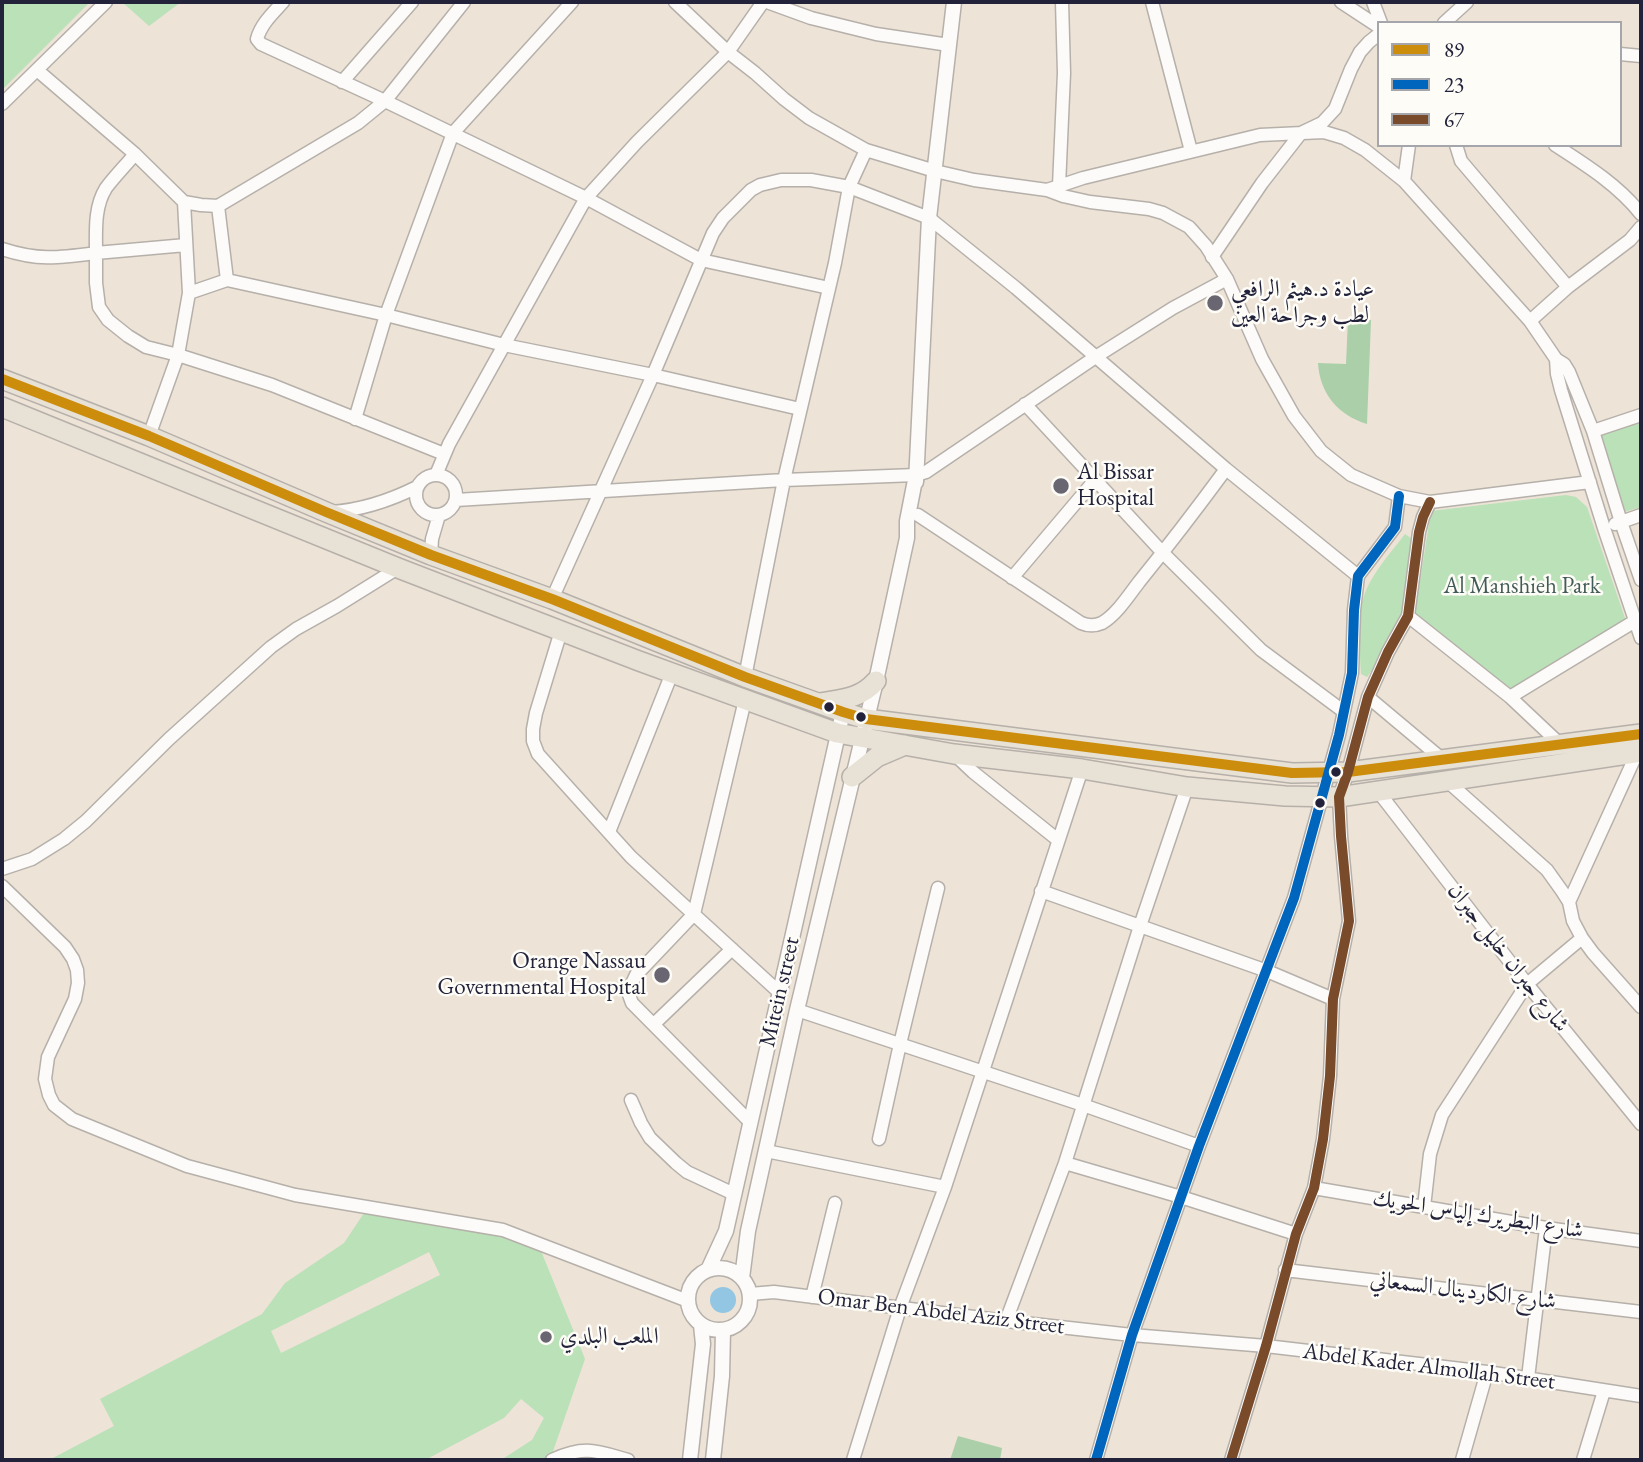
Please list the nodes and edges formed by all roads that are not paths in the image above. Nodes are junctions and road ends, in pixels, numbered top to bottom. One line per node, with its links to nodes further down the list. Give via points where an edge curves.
1 (106, 2): 22 (street)
2 (284, 2): 23 (street, via 263,25 258,42)
3 (412, 2): 23 (street)
4 (464, 2): 24 (street)
5 (572, 2): 26 (street)
6 (675, 2): 19 (street)
7 (765, 2): 18 (street, via 876,34); 19 (street)
8 (954, 2): 18 (street)
9 (1062, 2): 37 (street, via 1064,73)
10 (1152, 2): 32 (street)
11 (1341, 2): 16 (street)
12 (1373, 2): 14 (street)
13 (1467, 2): 15 (street)
14 (1379, 21)
15 (1446, 21)
16 (1377, 23)
17 (1377, 36): 27 (street, via 1360,52 1335,109 1322,123)
18 (948, 45): 34 (street)
19 (728, 52): 31 (street, via 810,118); 38 (street)
20 (1622, 54): 21 (street)
21 (1641, 56)
22 (37, 70): 25 (street); 33 (street)
23 (342, 82): 24 (street)
24 (385, 101): 26 (street); 40 (street, via 340,134)
25 (2, 104)
26 (453, 133): 38 (street); 56 (street)
27 (1301, 134): 32 (street, via 1260,135); 35 (street, via 1324,132 1344,138); 49 (street)
28 (1409, 147): 35 (street)
29 (1457, 147): 53 (street, via 1461,161)
30 (1564, 148): 41 (street)
31 (866, 150): 34 (street); 36 (street)
32 (1191, 152): 37 (street)
33 (135, 154): 39 (street); 48 (street, via 102,197)
34 (935, 171): 37 (street); 42 (street)
35 (1404, 181): 57 (street)
36 (849, 187): 42 (street); 50 (street, via 811,180 760,185 723,218); 54 (street)
37 (1053, 188): 49 (street, via 1063,196 1163,213 1189,227)
38 (586, 198): 50 (street); 58 (street)
39 (184, 202): 40 (street); 45 (street)
40 (218, 206): 52 (street)
41 (1641, 214)
42 (929, 218): 60 (street); 74 (street)
43 (1641, 228): 44 (street)
44 (1630, 240): 47 (street); 53 (street)
45 (186, 245): 48 (street); 55 (street)
46 (2, 249): 48 (street, via 33,257)
47 (1641, 249)
48 (96, 253): 59 (street, via 97,298 108,320 146,347)
49 (1212, 257): 51 (street)
50 (701, 260): 54 (street); 62 (street)
51 (1227, 279): 60 (street); 80 (street, via 1287,405 1321,451 1351,475)
52 (227, 280): 55 (street); 56 (street)
53 (1568, 287): 57 (street)
54 (829, 288): 66 (street)
55 (190, 293): 59 (street)
56 (386, 316): 58 (street); 68 (street)
57 (1530, 321): 61 (street)
58 (504, 345): 62 (street); 71 (street)
59 (178, 355): 68 (street); 70 (street)
60 (1097, 356): 64 (street); 72 (street)
61 (1556, 359): 69 (street, via 1569,372); 77 (street, via 1558,382)
62 (653, 375): 66 (street); 79 (street)
63 (2, 379): 70 (highway)
64 (1025, 404): 74 (street); 76 (street)
65 (2, 407): 94 (highway)
66 (800, 409): 75 (street)
67 (1641, 415): 69 (street)
68 (355, 419): 71 (street)
69 (1593, 431): 87 (street)
70 (149, 436): 83 (highway)
71 (444, 454): 73 (street)
72 (1226, 469): 92 (street); 95 (street)
73 (436, 475): 78 (street, via 425,478); 81 (street, via 452,483)
74 (916, 475): 75 (street); 85 (street); 91 (street)
75 (784, 480): 79 (street); 105 (street)
76 (1095, 480): 92 (street); 96 (street)
77 (1590, 482): 82 (street); 89 (street)
78 (417, 488): 83 (street, via 370,506); 84 (street, via 422,510)
79 (602, 491): 81 (street); 98 (street)
80 (1399, 496): 82 (street); 88 (street)
81 (456, 500): 84 (street, via 450,510)
82 (1430, 502): 90 (street)
83 (326, 512): 93 (highway)
84 (439, 515): 93 (street)
85 (918, 515): 91 (street); 96 (street)
86 (1641, 515): 87 (street)
87 (1621, 522): 89 (street); 97 (street)
88 (1395, 527): 90 (street); 95 (street)
89 (1604, 528): 100 (street)
90 (1419, 532): 99 (street)
91 (907, 538): 107 (street, Mitein street)
92 (1163, 553): 96 (street, via 1105,622 1096,625 1081,623); 112 (street, via 1261,650)
93 (431, 555): 98 (highway)
94 (398, 568): 101 (highway); 131 (street, via 271,647 86,821 32,859)
95 (1359, 576): 104 (street)
96 (1012, 578)
97 (1641, 580)
98 (552, 599): 105 (highway)
99 (1408, 616): 106 (street); 109 (street)
100 (1635, 621): 102 (street); 109 (street)
101 (561, 631): 103 (highway); 129 (street, via 536,713 533,741 538,754)
102 (1641, 638)
103 (672, 673): 110 (highway); 129 (street)
104 (1352, 673): 106 (street); 112 (street)
105 (746, 677): 111 (highway)
106 (1375, 680): 108 (street)
107 (876, 681): 111 (highway, via 861,695); 114 (street, Mitein street)
108 (1368, 697): 120 (street); 122 (street)
109 (1510, 697): 117 (street)
110 (745, 701): 115 (highway); 136 (street)
111 (818, 703): 113 (highway)
112 (1343, 711): 123 (street)
113 (843, 712): 114 (highway); 115 (street, Mitein street)
114 (864, 728): 115 (highway); 116 (highway); 123 (highway); 124 (street, Mitein street)
115 (837, 733): 142 (street, Mitein street)
116 (905, 745): 119 (highway); 124 (highway, via 877,757)
117 (1561, 745): 118 (highway); 120 (highway)
118 (1640, 746): 125 (highway); 135 (street)
119 (954, 754): 121 (highway); 130 (street)
120 (1442, 759): 122 (highway)
121 (1082, 769): 126 (highway); 130 (street)
122 (1348, 772): 123 (highway); 128 (street)
123 (1327, 773): 128 (street)
124 (852, 777): 145 (street, Mitein street)
125 (1446, 780): 127 (highway); 135 (street, via 1538,861)
126 (1187, 787): 128 (highway); 137 (street)
127 (1377, 790): 128 (highway); 141 (street, شارع جبران خليل جبران)
128 (1330, 797): 140 (street); 143 (street, via 1341,836 1349,921)
129 (609, 832): 136 (street)
130 (1058, 840): 134 (street)
131 (2, 869)
132 (2, 886): 172 (street, via 65,947 77,970 75,999 48,1057 45,1079 54,1105 72,1119 187,1166 295,1195 503,1230)
133 (937, 888): 147 (street)
134 (1041, 891): 137 (street); 148 (street)
135 (1569, 902): 138 (street)
136 (694, 914): 139 (street); 146 (street, via 636,975 628,992 632,1003)
137 (1140, 926): 140 (street); 150 (street)
138 (1582, 938): 141 (street); 144 (street)
139 (732, 949): 142 (street); 146 (street)
140 (1267, 971): 143 (street); 154 (street)
141 (1527, 984): 152 (street, شارع جبران خليل جبران); 162 (street, via 1442,1115 1430,1154)
142 (780, 993): 151 (street, Mitein street)
143 (1333, 999): 158 (street, via 1330,1076)
144 (1641, 1007)
145 (797, 1010): 147 (street); 155 (street, Mitein street)
146 (654, 1024): 151 (street)
147 (900, 1044): 148 (street); 153 (street)
148 (983, 1072): 150 (street); 157 (street)
149 (631, 1100): 159 (street, via 650,1138 676,1163)
150 (1083, 1105): 154 (street); 156 (street)
151 (750, 1122): 159 (street, Mitein street)
152 (1641, 1124)
153 (879, 1139)
154 (1199, 1146): 160 (street)
155 (766, 1151): 157 (street); 168 (street, Mitein street)
156 (1065, 1163): 160 (street); 175 (street)
157 (945, 1187): 173 (street)
158 (1314, 1188): 162 (street, شارع البطريرك إلياس الحويك); 164 (street)
159 (734, 1194): 166 (street, Mitein street, via 726,1231)
160 (1181, 1197): 164 (street); 178 (street)
161 (835, 1203): 170 (street)
162 (1424, 1208): 163 (street, شارع البطريرك إلياس الحويك)
163 (1546, 1228): 165 (street, شارع البطريرك إلياس الحويك); 171 (street)
164 (1296, 1234): 167 (street)
165 (1641, 1241)
166 (708, 1270): 168 (street, via 722,1268); 172 (street, via 692,1282)
167 (1285, 1270): 171 (street, شارع الكاردينال السمعاني); 179 (street)
168 (742, 1278): 169 (street)
169 (750, 1294): 170 (street, Omar Ben Abdel Aziz Street); 177 (street, via 741,1322)
170 (812, 1297): 173 (street, Omar Ben Abdel Aziz Street)
171 (1538, 1299): 174 (street, شارع الكاردينال السمعاني); 181 (street)
172 (688, 1301): 176 (street)
173 (900, 1308): 175 (street, Omar Ben Abdel Aziz Street); 188 (street)
174 (1641, 1312)
175 (1006, 1321): 178 (street, Omar Ben Abdel Aziz Street)
176 (701, 1325): 177 (street); 186 (street, via 703,1344)
177 (723, 1330): 187 (street)
178 (1132, 1335): 179 (street, Abdel Kader Almollah Street); 189 (street)
179 (1266, 1346): 180 (street, Abdel Kader Almollah Street); 190 (street)
180 (1487, 1372): 181 (street, Abdel Kader Almollah Street); 191 (street)
181 (1528, 1378): 182 (street, Abdel Kader Almollah Street)
182 (1604, 1391): 183 (street, Abdel Kader Almollah Street); 192 (street)
183 (1641, 1396)
184 (552, 1460): 185 (street, via 579,1450)
185 (628, 1460)
186 (690, 1460)
187 (713, 1460)
188 (853, 1460)
189 (1096, 1460)
190 (1232, 1460)
191 (1462, 1460)
192 (1583, 1460)

